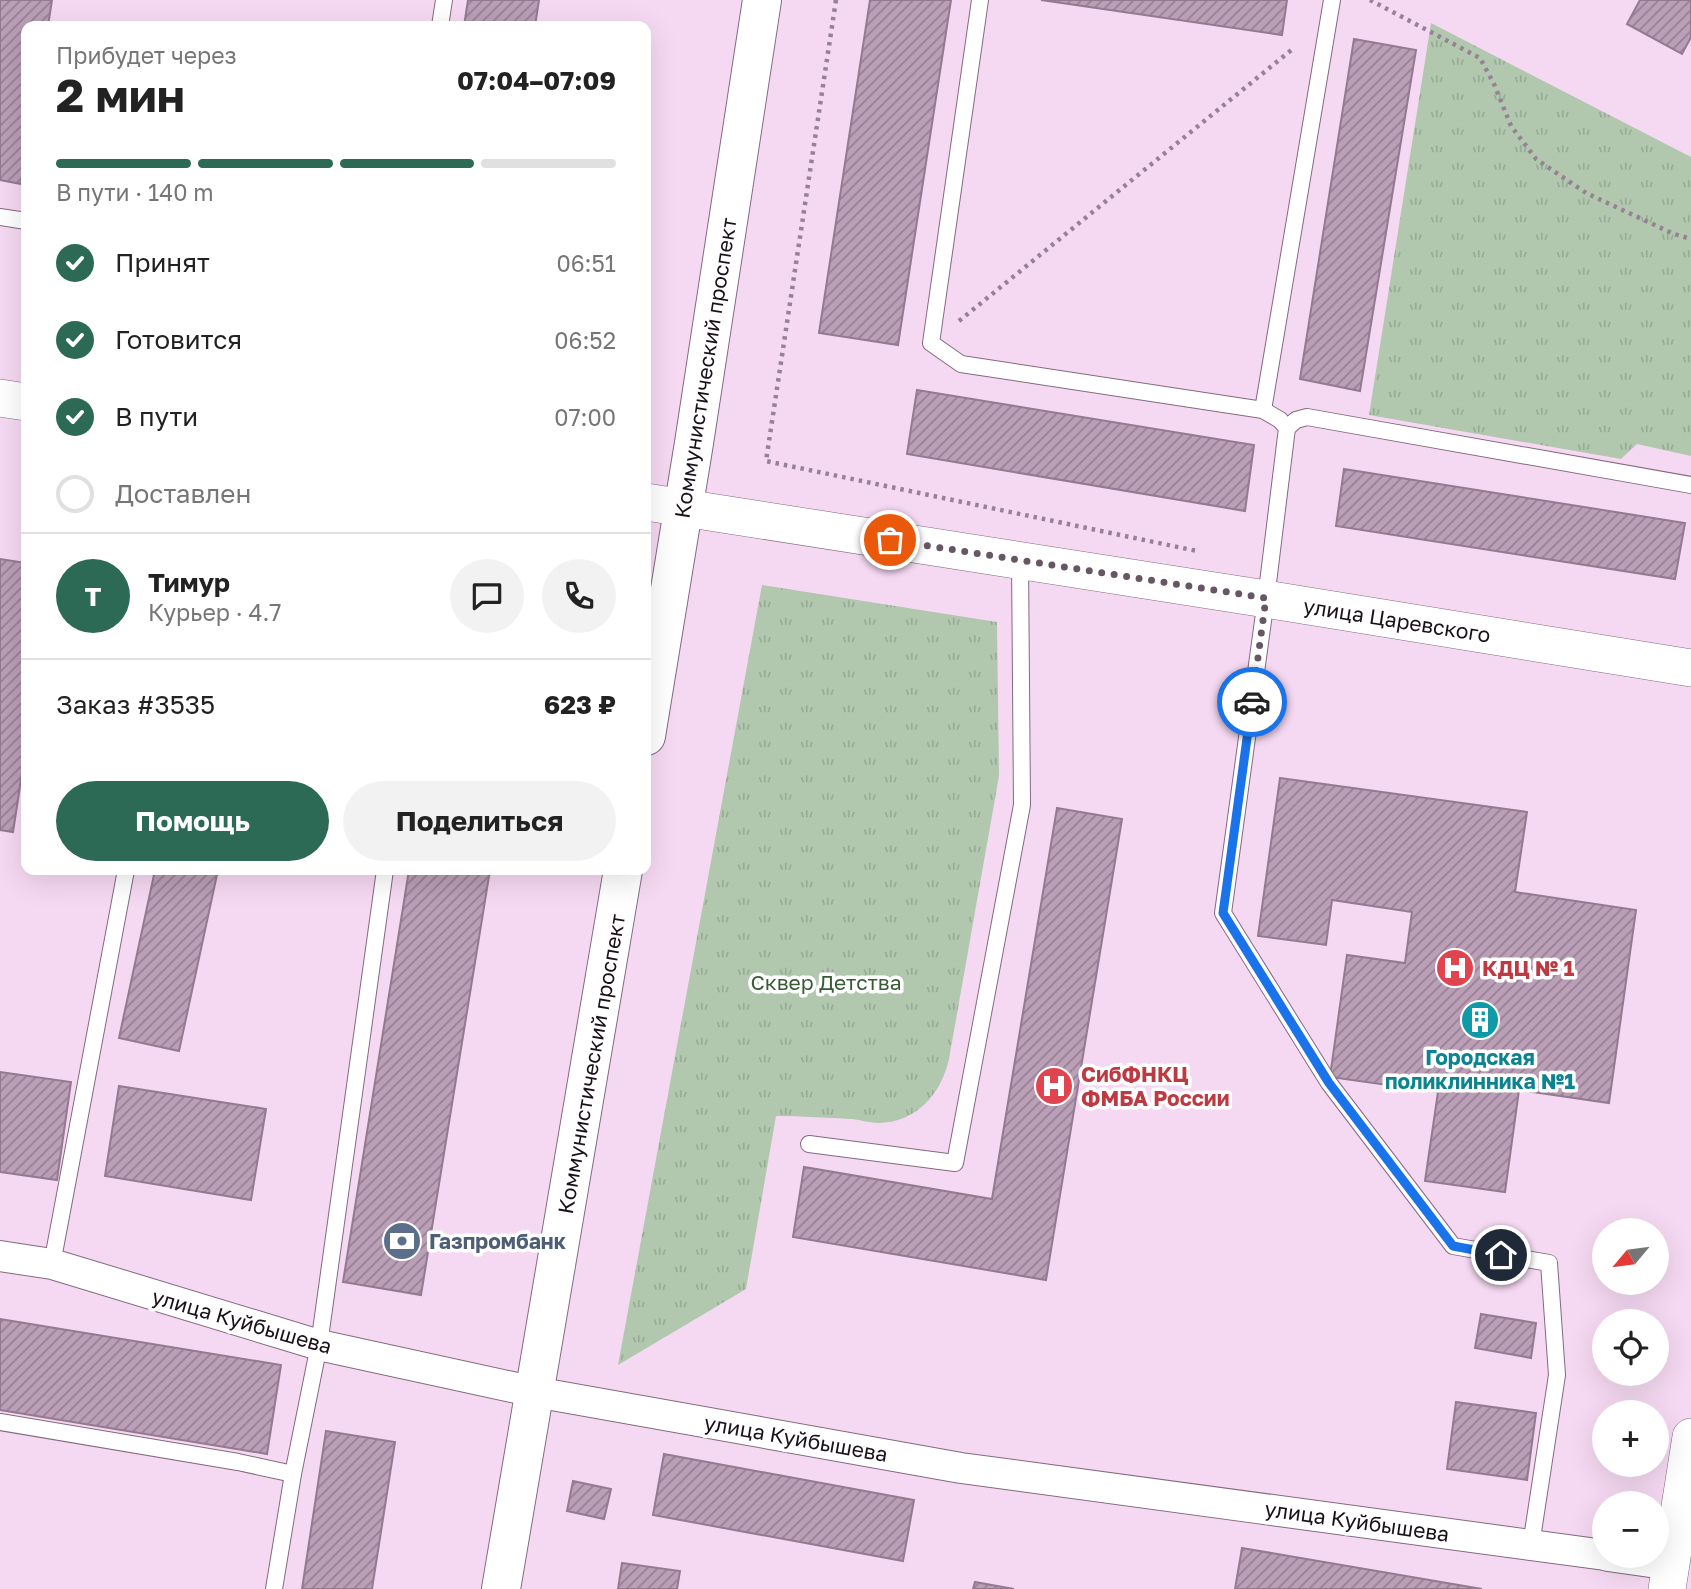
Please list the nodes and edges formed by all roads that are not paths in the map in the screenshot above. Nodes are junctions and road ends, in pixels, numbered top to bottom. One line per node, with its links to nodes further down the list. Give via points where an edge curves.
1 (444, 0): 5 (lane)
2 (762, 0): 14 (main road, Коммунистический проспект)
3 (981, 0): 10 (lane, via 931,343 961,363)
4 (1332, 0): 10 (lane)
5 (441, 21)
6 (0, 217): 7 (lane)
7 (21, 220)
8 (0, 398): 9 (street)
9 (21, 401)
10 (1263, 410): 11 (lane)
11 (1287, 428): 12 (lane, via 1307,416); 16 (lane)
12 (1691, 485)
13 (651, 503): 14 (street, улица Царевского)
14 (683, 508): 15 (street, улица Царевского); 18 (main road, Коммунистический проспект)
15 (1020, 560): 16 (street, улица Царевского); 22 (lane, via 1022,805 955,1163)
16 (1266, 598): 17 (street, улица Царевского); 30 (lane, via 1223,913 1329,1083 1453,1246 1549,1263 1558,1375)
17 (1691, 668)
18 (651, 705)
19 (125, 875): 24 (lane)
20 (384, 875): 25 (lane)
21 (622, 875): 26 (main road, Коммунистический проспект)
22 (809, 1144)
23 (0, 1256): 24 (street, улица Куйбышева)
24 (52, 1264): 25 (street, улица Куйбышева)
25 (319, 1345): 26 (street, улица Куйбышева); 29 (lane)
26 (536, 1392): 30 (street, улица Куйбышева, via 961,1468); 35 (main road, Коммунистический проспект)
27 (0, 1422): 29 (lane)
28 (1691, 1437): 33 (street)
29 (293, 1474): 34 (lane)
30 (1531, 1545): 31 (street, улица Куйбышева)
31 (1592, 1554)
32 (1642, 1568): 33 (street, улица Куйбышева)
33 (1669, 1577)
34 (274, 1589)
35 (501, 1589)

